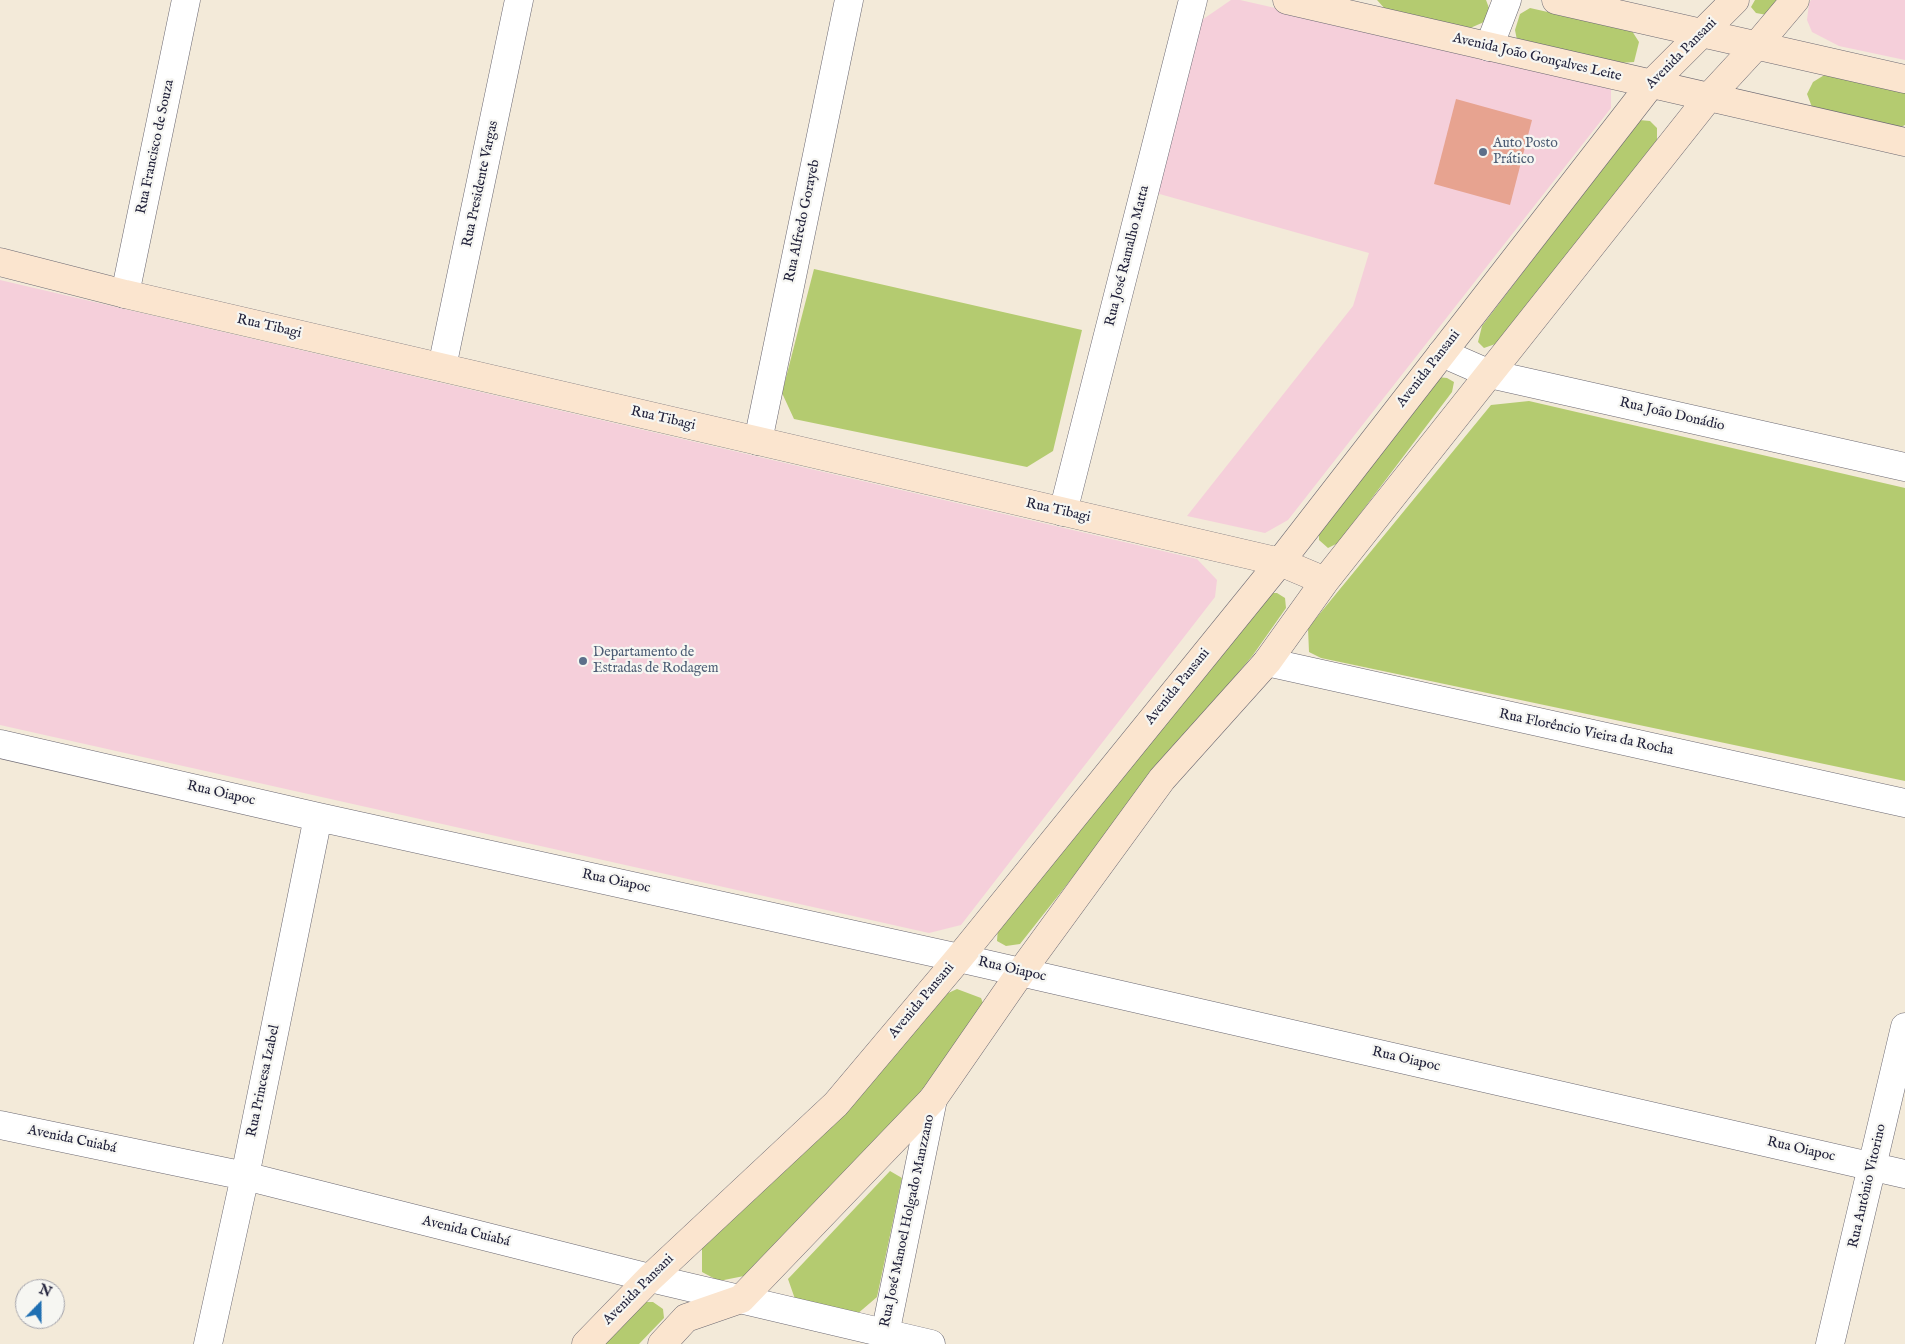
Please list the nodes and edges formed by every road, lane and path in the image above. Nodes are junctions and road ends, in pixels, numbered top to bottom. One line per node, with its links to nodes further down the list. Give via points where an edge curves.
1 (186, 0): 19 (street, Rua Francisco de Souza)
2 (519, 0): 21 (street, Rua Presidente Vargas)
3 (849, 0): 23 (street, Rua Alfredo Gorayeb)
4 (1193, 0): 25 (street, Rua José Ramalho Matta)
5 (1287, 0): 10 (main road, Avenida João Gonçalves Leite)
6 (1507, 0): 13 (street)
7 (1556, 0): 11 (main road)
8 (1735, 0): 11 (main road, Avenida Pansani)
9 (1795, 0): 12 (main road)
10 (1349, 7): 13 (main road, Avenida João Gonçalves Leite)
11 (1703, 33): 12 (main road); 15 (main road, Avenida Pansani)
12 (1757, 45): 14 (main road); 16 (main road)
13 (1489, 47): 15 (main road, Avenida João Gonçalves Leite)
14 (1905, 79)
15 (1650, 84): 16 (main road, Avenida João Gonçalves Leite); 20 (main road, Avenida Pansani)
16 (1709, 97): 17 (main road, Avenida João Gonçalves Leite); 22 (main road)
17 (1905, 142)
18 (0, 262): 19 (main road, Rua Tibagi)
19 (126, 294): 21 (main road, Rua Tibagi)
20 (1442, 353): 22 (street, Rua João Donádio); 26 (main road, Avenida Pansani)
21 (442, 367): 23 (main road, Rua Tibagi)
22 (1490, 374): 24 (street, Rua João Donádio); 27 (main road)
23 (758, 441): 25 (main road, Rua Tibagi)
24 (1905, 467)
25 (1063, 512): 26 (main road, Rua Tibagi)
26 (1280, 562): 27 (main road, Rua Tibagi); 32 (main road, Avenida Pansani)
27 (1325, 581): 28 (main road)
28 (1267, 662): 30 (street, Rua Florêncio Vieira da Rocha); 33 (main road, via 1162,779)
29 (0, 744): 31 (street, Rua Oiapoc)
30 (1905, 803)
31 (318, 817): 32 (street, Rua Oiapoc); 39 (street, Rua Princesa Izabel)
32 (959, 958): 33 (street, Rua Oiapoc); 40 (main road, Avenida Pansani, via 836,1104)
33 (1021, 972): 35 (main road); 37 (street, Rua Oiapoc)
34 (1905, 1027): 37 (street, Rua Antônio Vitorino)
35 (933, 1099): 41 (main road); 42 (street, Rua José Manoel Holgado Manzzano)
36 (0, 1125): 39 (street, Avenida Cuiabá)
37 (1872, 1166): 38 (street, Rua Oiapoc); 47 (street, Rua Antônio Vitorino)
38 (1905, 1174)
39 (245, 1176): 40 (street, Avenida Cuiabá); 43 (street, Rua Princesa Izabel)
40 (650, 1278): 41 (street, Avenida Cuiabá); 44 (main road, Avenida Pansani)
41 (741, 1300): 42 (street, Avenida Cuiabá); 45 (main road, via 686,1318)
42 (884, 1339): 46 (street, Avenida Cuiabá)
43 (208, 1344)
44 (586, 1344)
45 (662, 1344)
46 (931, 1344)
47 (1830, 1344)

